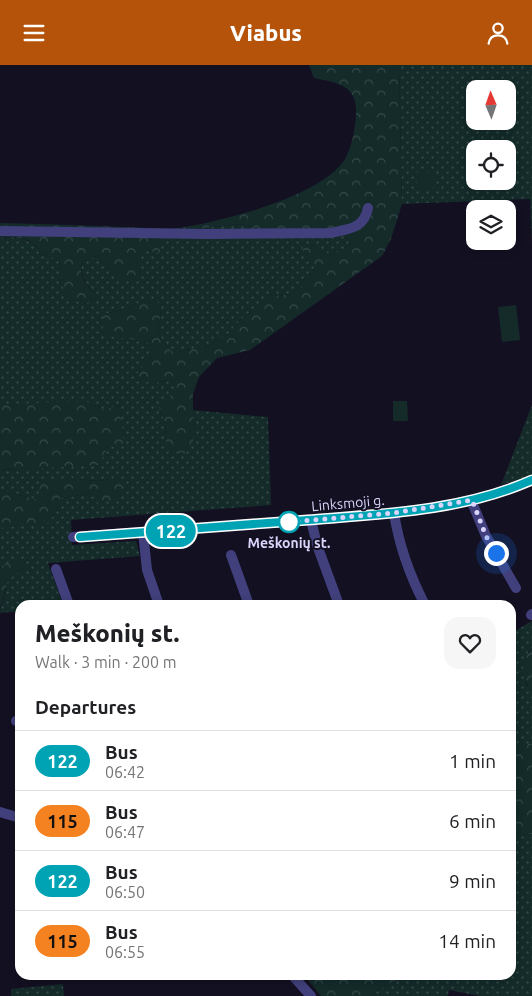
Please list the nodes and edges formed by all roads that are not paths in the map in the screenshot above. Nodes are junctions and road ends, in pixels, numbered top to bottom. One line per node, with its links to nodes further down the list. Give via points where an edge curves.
1 (368, 208): 2 (street, via 360,224 330,233)
2 (0, 231)
3 (532, 480): 4 (street, Linksmoji g.)
4 (472, 500): 5 (street, Linksmoji g.); 11 (street, via 486,536)
5 (394, 513): 6 (street, Linksmoji g.); 16 (street, via 404,558)
6 (311, 520): 7 (street, Linksmoji g.); 15 (street)
7 (143, 532): 8 (street, Linksmoji g.); 13 (street, via 147,570)
8 (73, 537)
9 (231, 555): 14 (street)
10 (56, 569): 12 (street)
11 (516, 588)
12 (67, 600)
13 (157, 600)
14 (247, 600)
15 (337, 600)
16 (423, 600)
17 (0, 812): 18 (street)
18 (15, 816)
19 (297, 980): 20 (street)
20 (311, 996)

